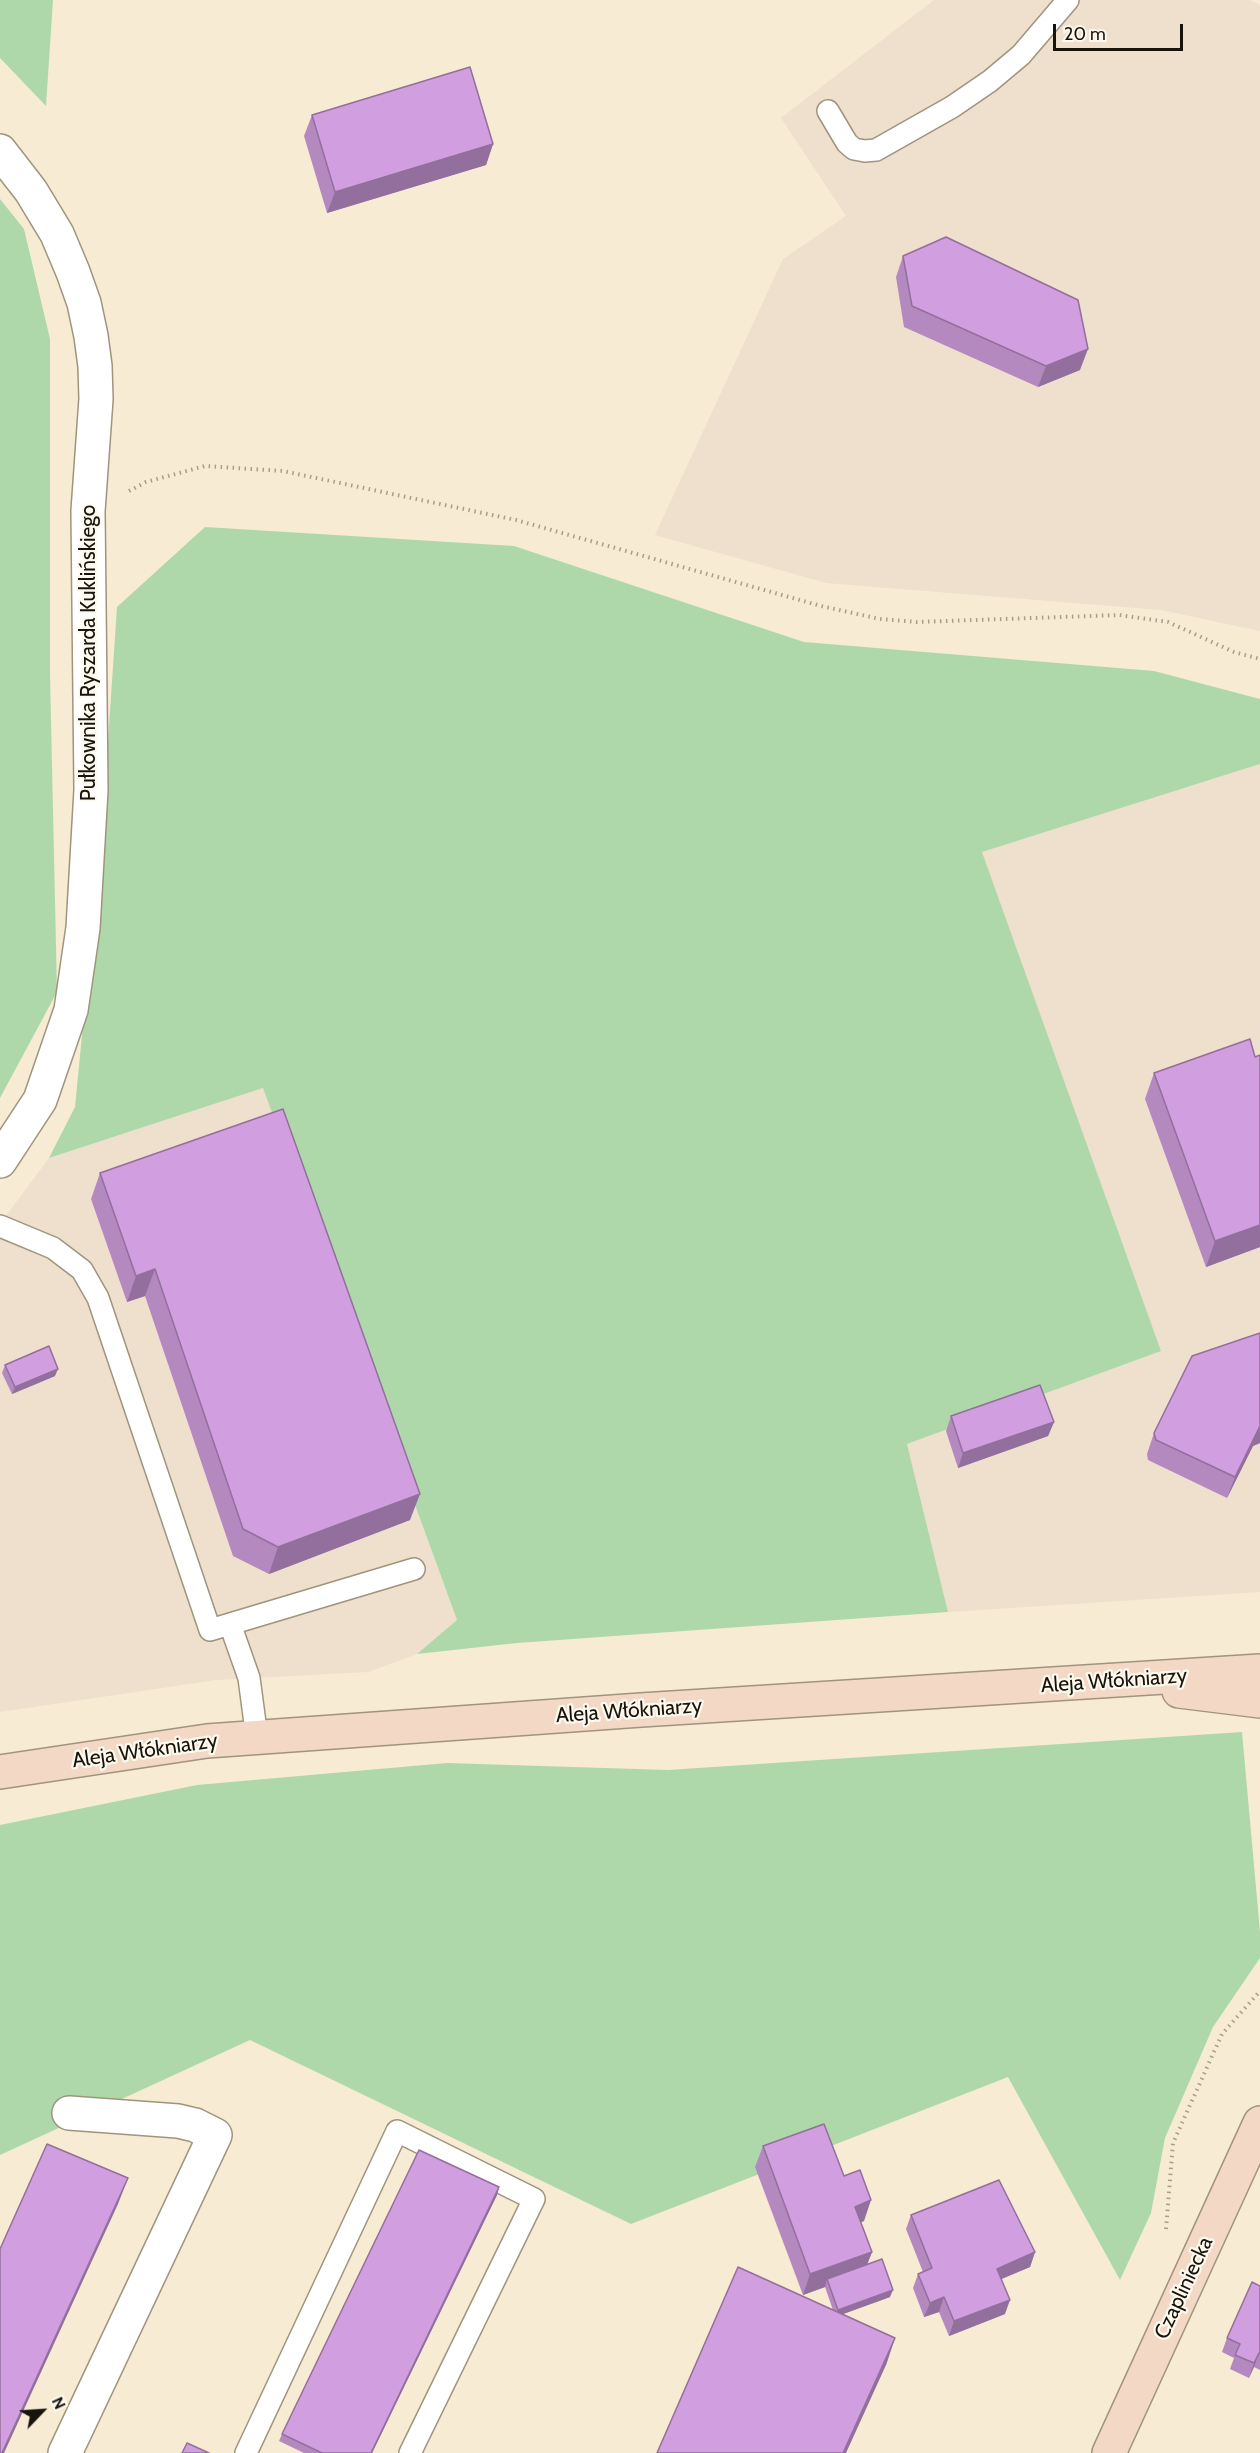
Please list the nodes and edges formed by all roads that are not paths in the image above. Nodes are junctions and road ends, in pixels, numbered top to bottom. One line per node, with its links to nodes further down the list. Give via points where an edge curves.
1 (1068, 0): 2 (lane, via 1021,55 990,81 885,146 865,151 854,149)
2 (828, 111)
3 (0, 151): 4 (street, Pułkownika Ryszarda Kuklińskiego, via 57,234 84,303 95,366 96,399 88,511 91,790 83,928 71,1010 40,1100)
4 (0, 1161)
5 (0, 1226): 7 (lane, via 53,1248 82,1270 98,1298 210,1630)
6 (414, 1569): 7 (lane)
7 (230, 1624): 11 (lane, via 249,1678)
8 (1260, 1671): 9 (main road, Aleja Włókniarzy)
9 (1106, 1682): 10 (main road); 11 (main road, Aleja Włókniarzy)
10 (1260, 1701)
11 (257, 1738): 12 (main road, Aleja Włókniarzy, via 207,1741)
12 (0, 1773)
13 (69, 2113): 15 (street, via 178,2121 215,2135)
14 (1260, 2123): 18 (main road, Czapliniecka)
15 (65, 2453)
16 (246, 2453): 17 (lane, via 397,2130 534,2199)
17 (410, 2453)
18 (1109, 2453)

